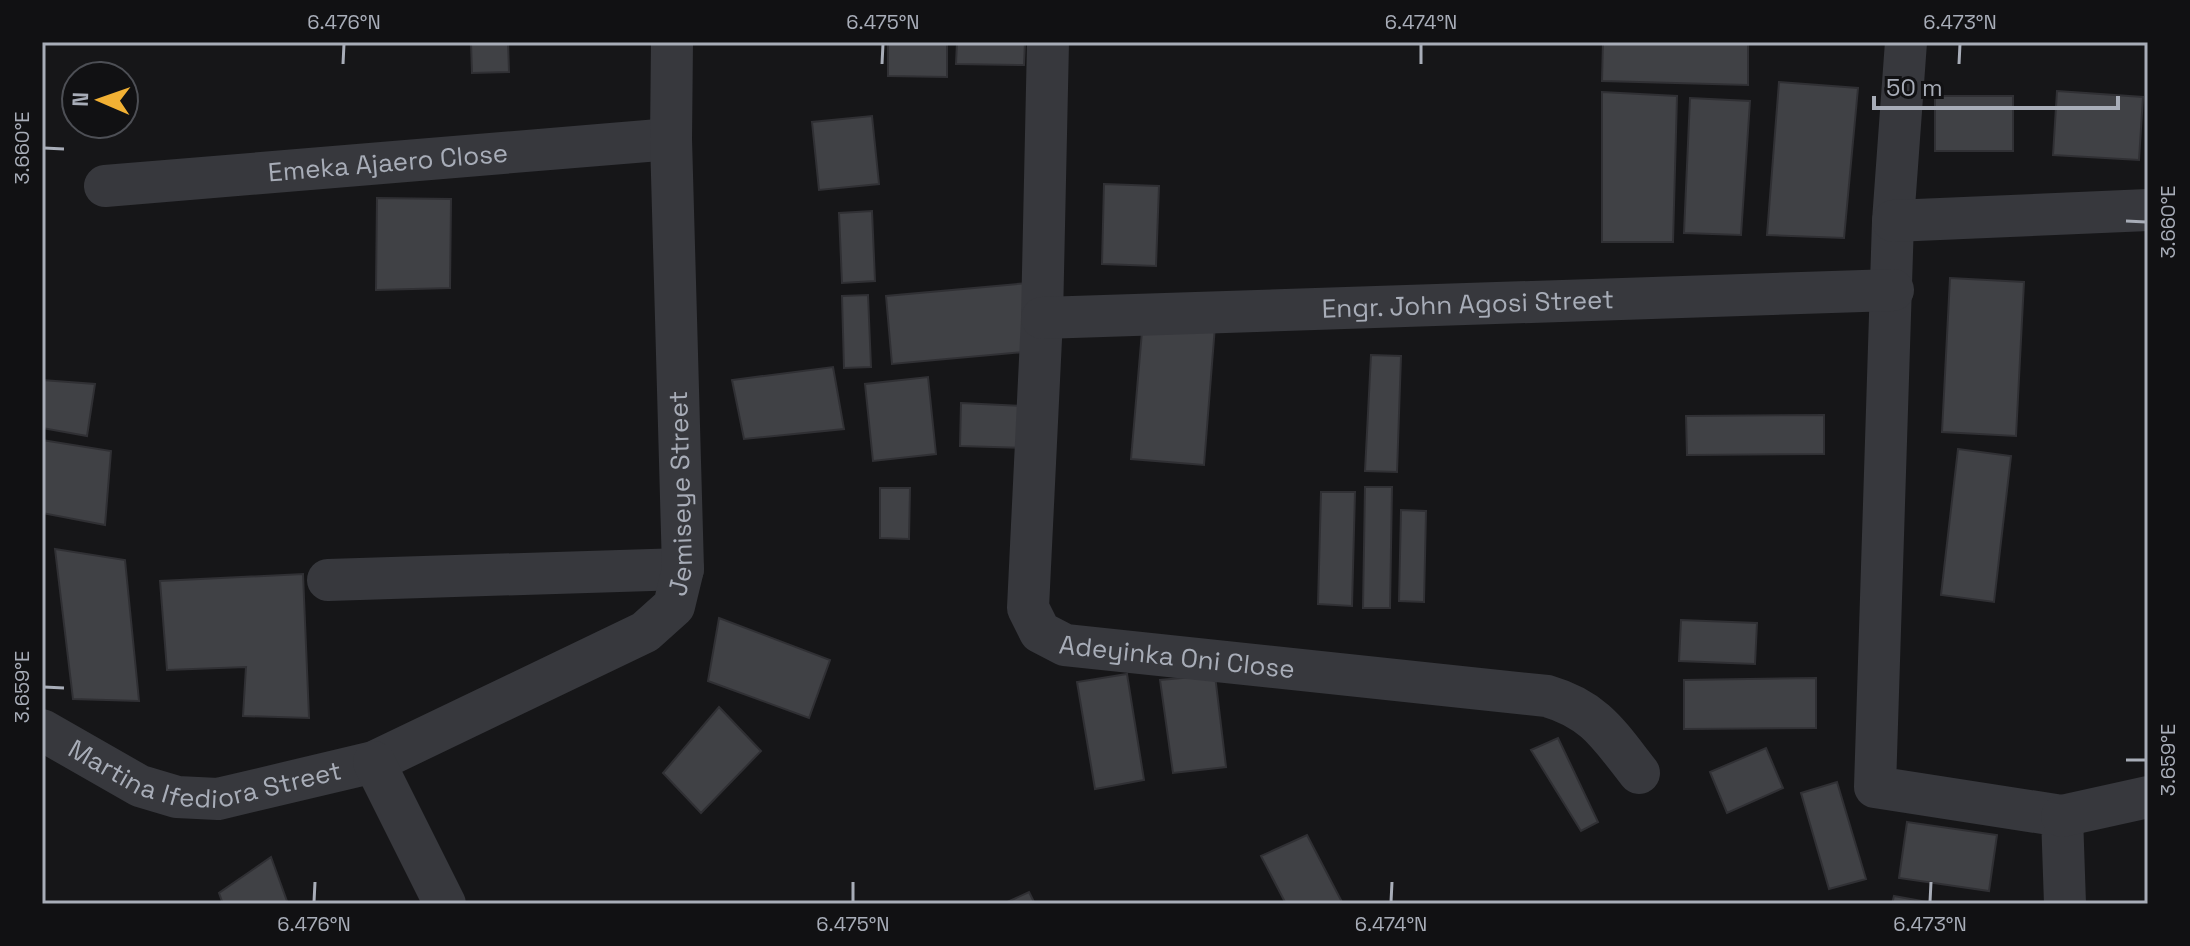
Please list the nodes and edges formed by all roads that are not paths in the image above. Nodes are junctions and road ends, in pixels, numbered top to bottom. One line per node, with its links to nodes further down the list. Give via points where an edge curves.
1 (672, 42): 4 (street, Jemiseye Street)
2 (1048, 42): 9 (street, Adeyinka Oni Close)
3 (1906, 42): 7 (street)
4 (671, 139): 5 (street, Emeka Ajaero Close); 10 (street, Jemiseye Street)
5 (105, 186)
6 (2148, 210): 7 (street)
7 (1893, 221): 8 (street)
8 (1893, 290): 9 (street, Engr. John Agosi Street); 16 (street, via 1875,787)
9 (1042, 318): 14 (street, Adeyinka Oni Close, via 1028,608 1040,632 1065,645 1547,696 1595,718)
10 (683, 569): 11 (street); 13 (street, Jemiseye Street, via 674,606 645,632)
11 (328, 580)
12 (42, 730): 13 (street, Martina Ifediora Street, via 140,786 177,797 218,799)
13 (374, 762): 17 (street)
14 (1639, 773)
15 (2148, 797): 16 (street)
16 (2062, 816): 18 (street)
17 (445, 904)
18 (2065, 904)

